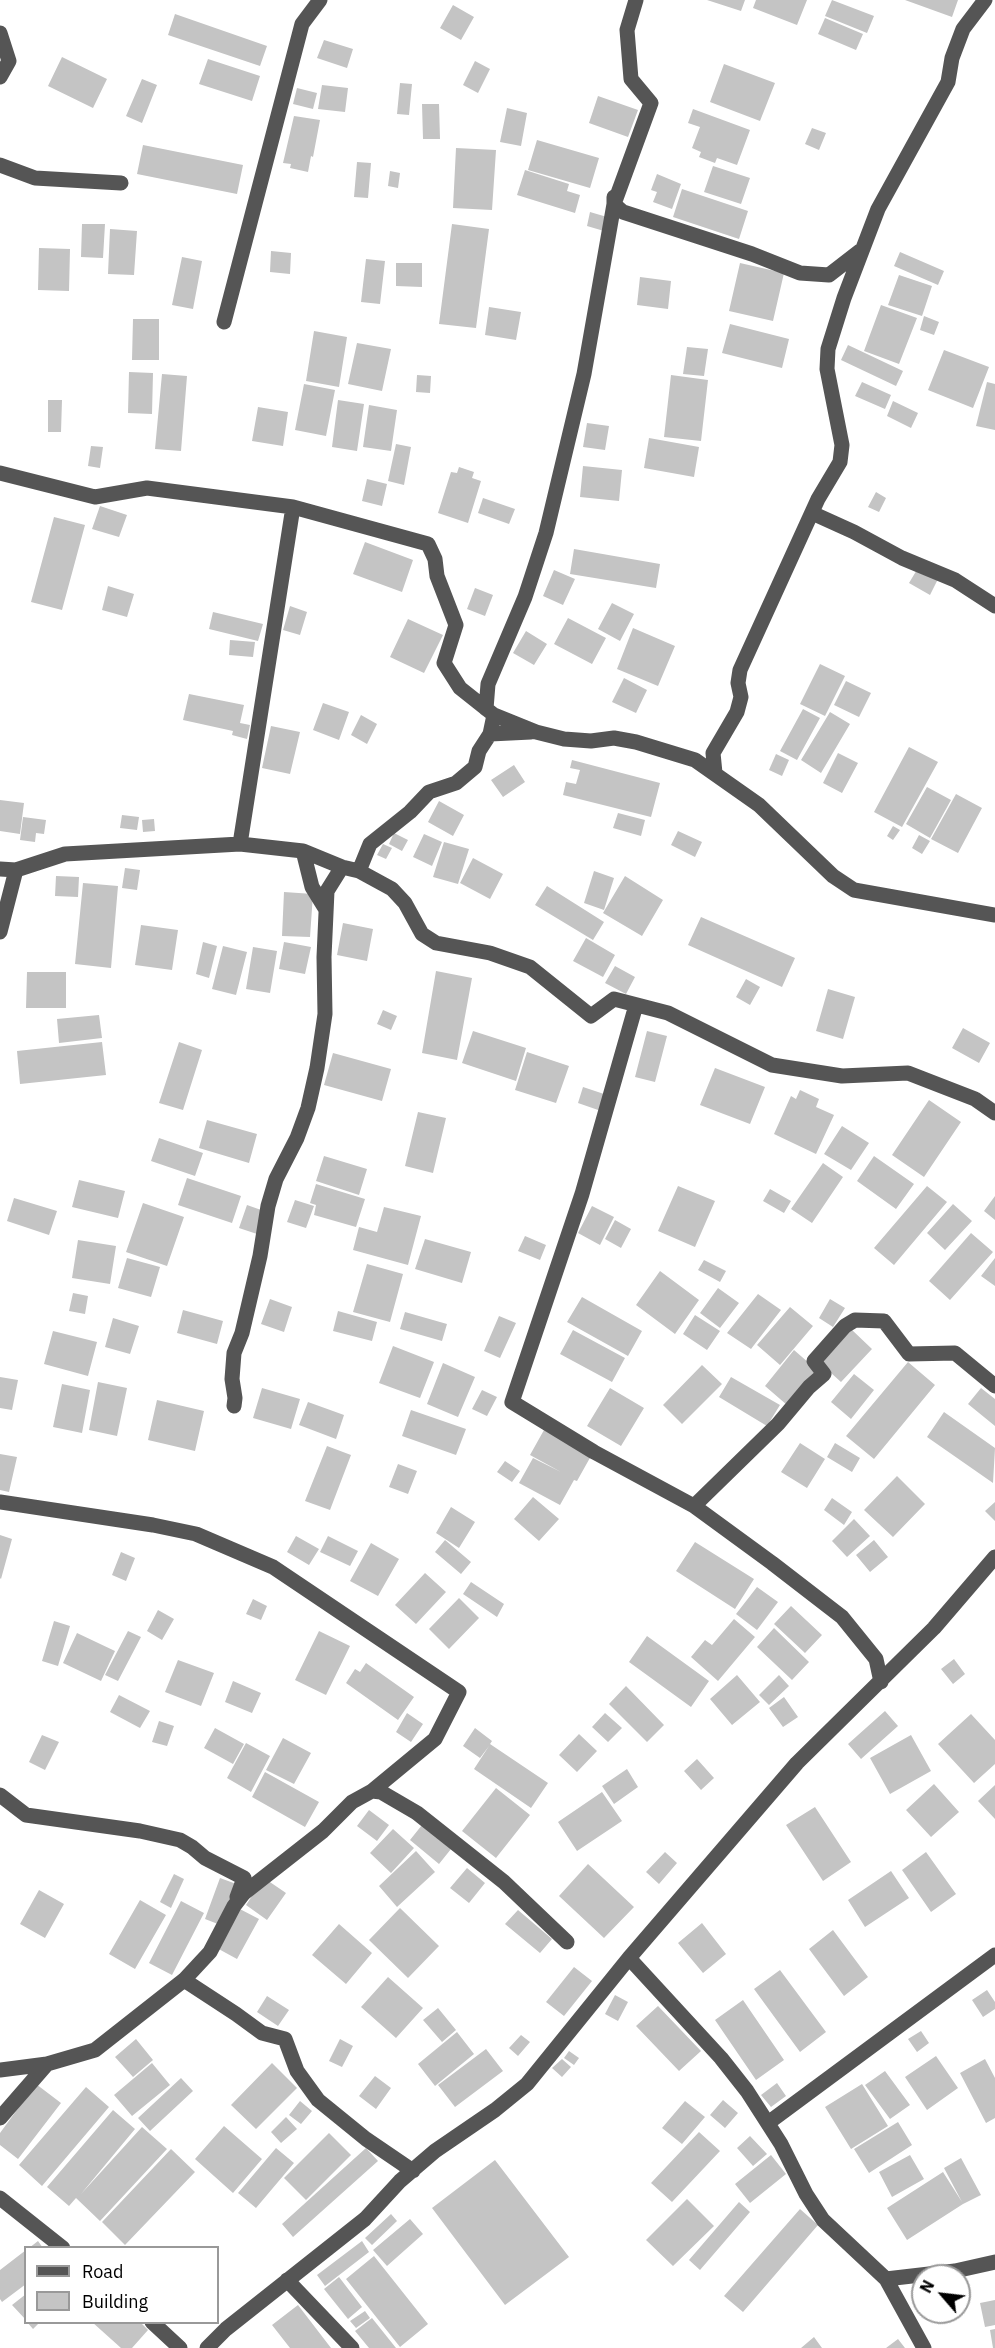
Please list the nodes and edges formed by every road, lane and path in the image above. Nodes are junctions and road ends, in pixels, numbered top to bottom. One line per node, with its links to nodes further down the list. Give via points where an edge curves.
1 (320, 0): 13 (street, via 302,24)
2 (636, 0): 9 (street, via 627,30 631,79 651,103)
3 (985, 0): 10 (street, via 963,29 948,82 878,209)
4 (0, 33): 5 (street, via 9,61)
5 (0, 77)
6 (0, 165): 8 (street, via 35,178)
7 (617, 167): 9 (street)
8 (121, 183)
9 (614, 204): 11 (street, via 623,212 800,273); 18 (street, via 584,374 546,532 525,597 488,684)
10 (860, 251): 11 (street); 12 (street)
11 (829, 275): 12 (street)
12 (844, 298): 16 (street, via 828,349 827,369 842,445 840,462)
13 (224, 322)
14 (0, 473): 15 (street, via 95,497 147,488)
15 (293, 507): 18 (street, via 428,544 456,625 444,663 460,688); 24 (street)
16 (812, 513): 17 (street, via 955,580); 21 (street, via 740,670 737,712)
17 (995, 606)
18 (490, 712): 19 (street); 20 (street)
19 (536, 732): 20 (street); 22 (street, via 564,739 614,738)
20 (489, 734): 29 (street, via 475,767 456,783 429,792 370,844)
21 (713, 753): 22 (street); 23 (street)
22 (695, 760): 23 (street)
23 (715, 772): 31 (street, via 759,805 854,891)
24 (240, 844): 25 (street); 28 (street, via 65,854)
25 (303, 851): 26 (street); 30 (street, via 312,887)
26 (342, 867): 29 (street); 30 (street, via 327,891)
27 (0, 869): 28 (street)
28 (16, 870): 32 (street)
29 (359, 871): 33 (street, via 392,889 423,934 436,943 530,967 591,1016 614,999)
30 (325, 908): 36 (street, via 325,1014 317,1068 297,1138 276,1179 268,1206 261,1256 234,1353)
31 (995, 915)
32 (0, 933)
33 (636, 1005): 34 (street, via 668,1013 772,1065 842,1076 908,1073 975,1099); 38 (street, via 582,1194 512,1402)
34 (995, 1113)
35 (995, 1386): 38 (street, via 955,1353 909,1354 884,1321 855,1320 814,1361 824,1374)
36 (234, 1407)
37 (0, 1502): 41 (street, via 196,1533 273,1567 459,1692 435,1739)
38 (694, 1506): 40 (street, via 842,1617 876,1659)
39 (995, 1557): 40 (street, via 934,1629)
40 (881, 1682): 46 (street, via 797,1763)
41 (372, 1791): 43 (street, via 352,1802 323,1831 253,1885); 44 (street, via 381,1792 417,1813 504,1882)
42 (0, 1795): 43 (street, via 26,1815 180,1840 244,1878)
43 (234, 1906): 47 (street, via 210,1952)
44 (567, 1942)
45 (995, 1955): 51 (street)
46 (629, 1958): 51 (street, via 721,2058); 52 (street, via 527,2084)
47 (184, 1980): 48 (street, via 95,2050); 52 (street, via 262,2033 285,2038 297,2071 318,2100)
48 (47, 2064): 49 (street); 50 (street)
49 (0, 2070)
50 (0, 2118)
51 (768, 2123): 56 (street, via 823,2220)
52 (413, 2171): 57 (street, via 365,2219)
53 (0, 2198): 54 (street)
54 (62, 2246)
55 (995, 2262): 56 (street)
56 (886, 2279): 62 (street)
57 (287, 2280): 60 (street); 61 (street)
58 (154, 2324): 59 (street)
59 (180, 2348)
60 (207, 2348)
61 (352, 2348)
62 (924, 2348)

